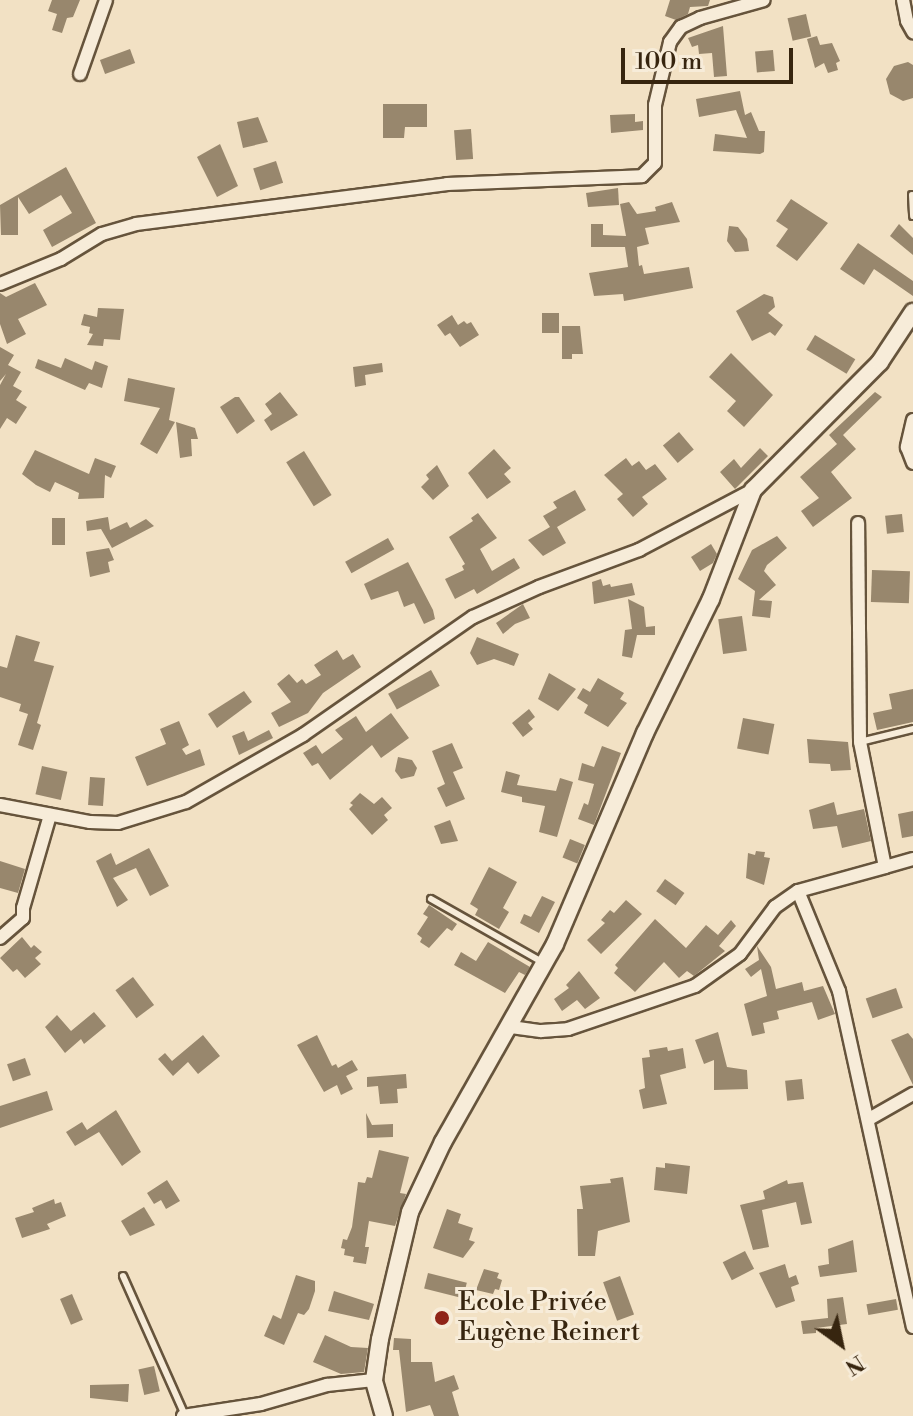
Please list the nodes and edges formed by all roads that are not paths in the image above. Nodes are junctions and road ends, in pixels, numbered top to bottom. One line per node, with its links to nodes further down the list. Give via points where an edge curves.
1 (106, 0): 5 (street)
2 (903, 0): 4 (street)
3 (756, 1): 8 (street, via 681,27 670,42 655,105 655,163 642,176 447,184 136,224 102,234 61,259)
4 (913, 32)
5 (80, 74)
6 (912, 195): 7 (lane)
7 (913, 216)
8 (0, 284)
9 (913, 312): 12 (street, via 880,362)
10 (913, 420): 11 (street, via 907,447)
11 (913, 463)
12 (753, 490): 17 (street, via 639,550 473,617 303,735 186,802 118,823); 23 (street, via 711,599 645,733)
13 (858, 523): 15 (street)
14 (913, 729): 15 (lane)
15 (860, 742): 19 (street)
16 (0, 805): 17 (street)
17 (50, 815): 22 (street, via 23,918)
18 (913, 859): 19 (street)
19 (885, 867): 20 (street)
20 (798, 891): 24 (street, via 775,907 740,954 695,986 568,1029); 26 (street, via 839,991)
21 (431, 899): 23 (lane)
22 (0, 938)
23 (545, 963): 24 (street)
24 (511, 1027): 29 (street, via 443,1142 410,1212 387,1299)
25 (913, 1094): 26 (street)
26 (869, 1119): 28 (street)
27 (123, 1276): 30 (lane)
28 (913, 1327)
29 (374, 1380): 30 (street); 31 (street)
30 (184, 1416)
31 (384, 1416)

